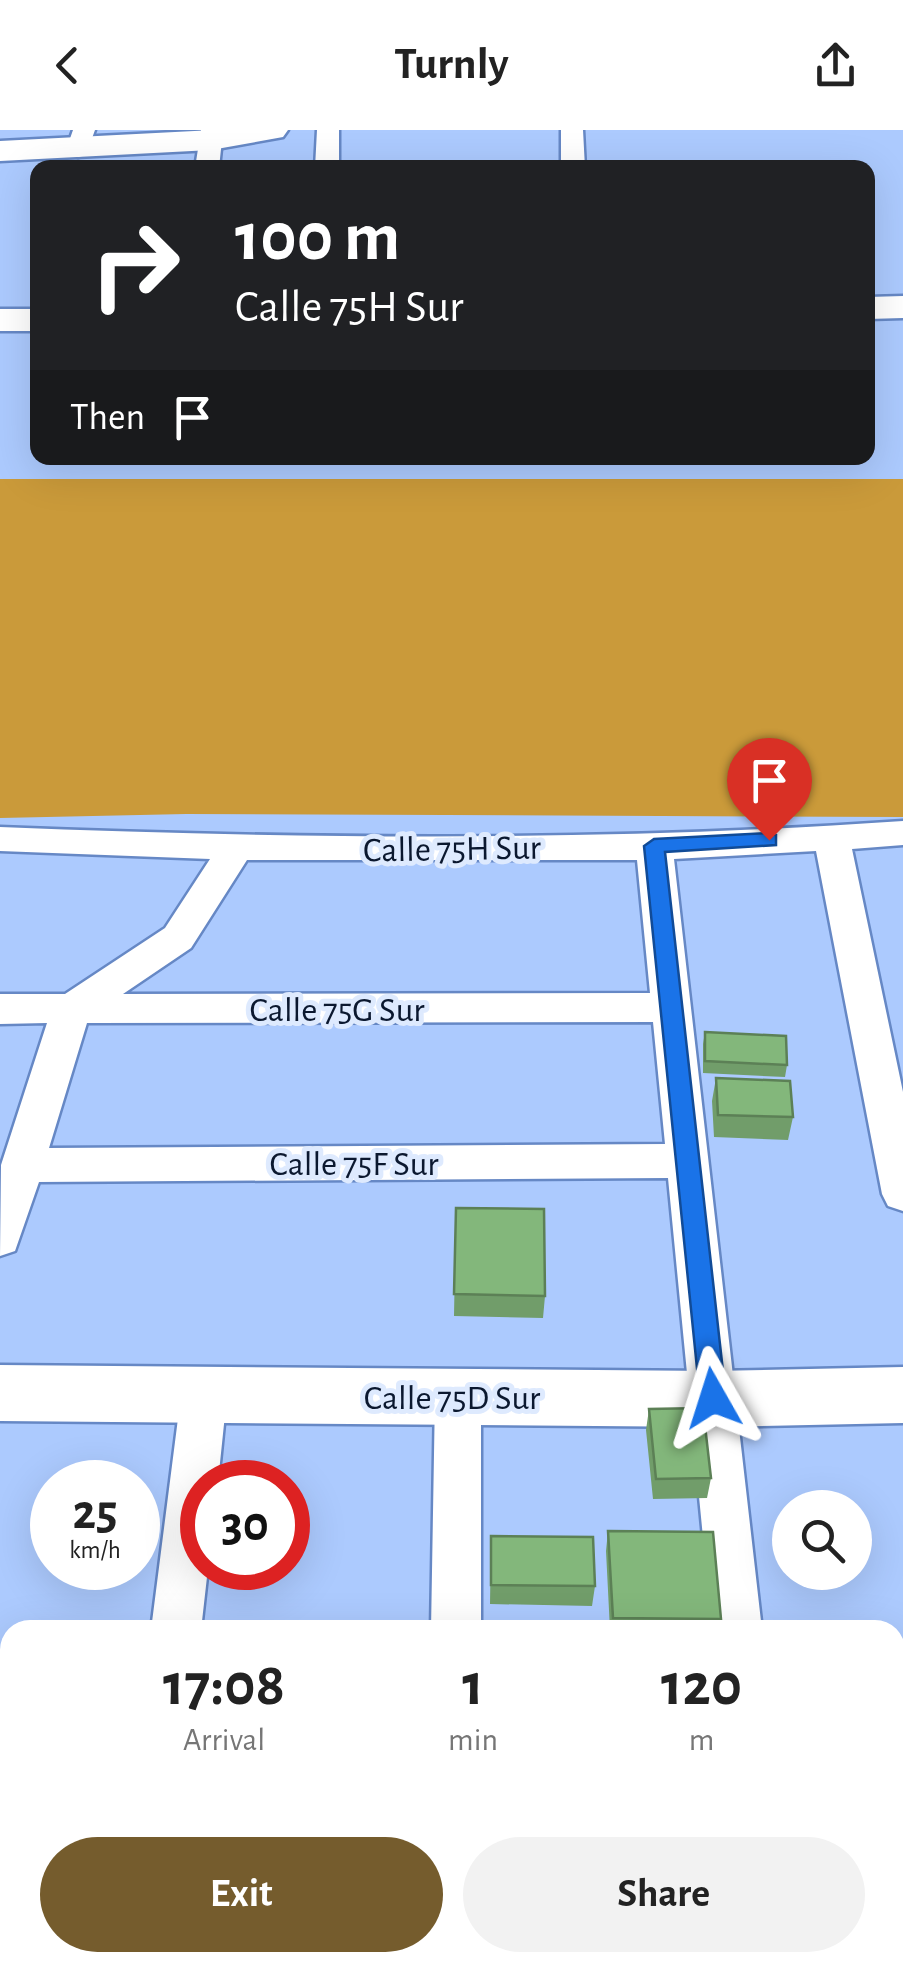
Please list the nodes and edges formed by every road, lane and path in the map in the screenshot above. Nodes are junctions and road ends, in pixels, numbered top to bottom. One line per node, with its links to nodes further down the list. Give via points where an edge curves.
1 (272, 130): 5 (street)
2 (328, 130): 7 (street)
3 (572, 130): 8 (street)
4 (81, 140): 5 (street); 6 (street)
5 (210, 146)
6 (0, 151)
7 (327, 160)
8 (574, 160)
9 (875, 308): 10 (street)
10 (903, 308)
11 (0, 320): 12 (street)
12 (30, 320)
13 (903, 833): 15 (street, Calle 75H Sur)
14 (0, 839): 17 (street, Calle 75H Sur)
15 (832, 839): 16 (street, Calle 75H Sur); 23 (street)
16 (654, 846): 17 (street, Calle 75H Sur); 18 (street)
17 (235, 850): 20 (street, via 178,938)
18 (674, 1008): 20 (street, Calle 75G Sur); 21 (street)
19 (0, 1009): 20 (street, Calle 75G Sur)
20 (72, 1010): 22 (street)
21 (687, 1161): 22 (street, Calle 75F Sur); 29 (street)
22 (22, 1165): 24 (street)
23 (903, 1194)
24 (0, 1238)
25 (0, 1394): 26 (street, Calle 75D Sur)
26 (204, 1395): 28 (street, Calle 75D Sur); 30 (street)
27 (903, 1395): 29 (street, Calle 75D Sur)
28 (458, 1396): 29 (street, Calle 75D Sur); 31 (street)
29 (713, 1398): 32 (street)
30 (177, 1620)
31 (456, 1620)
32 (735, 1620)

